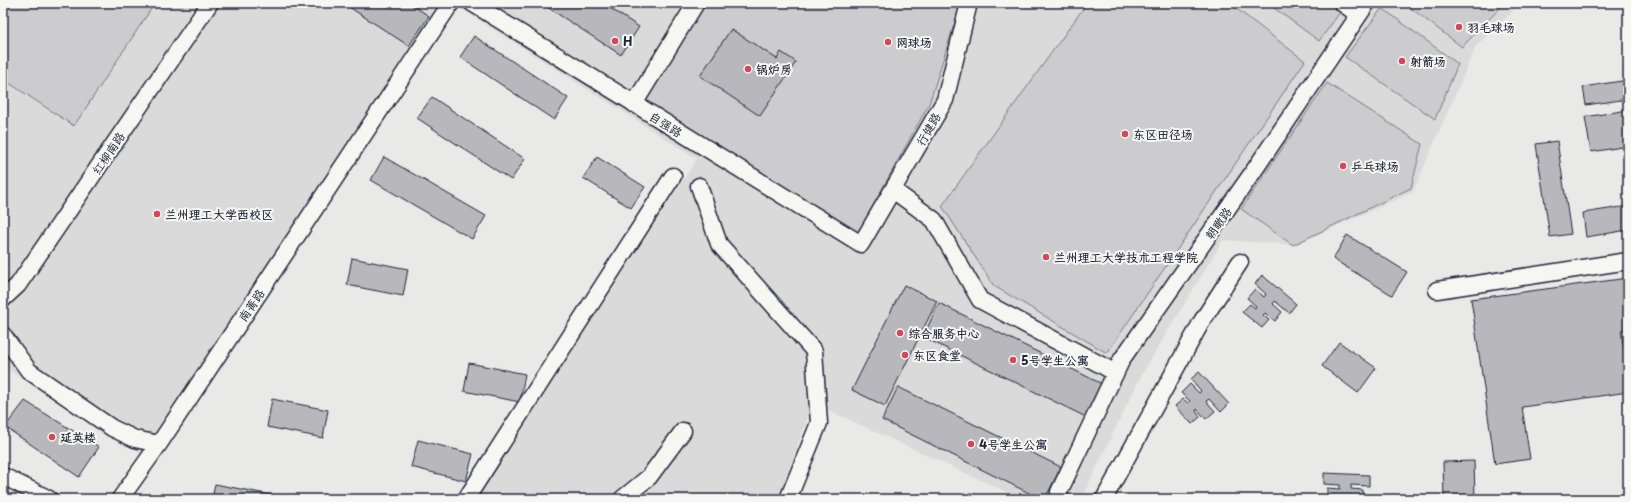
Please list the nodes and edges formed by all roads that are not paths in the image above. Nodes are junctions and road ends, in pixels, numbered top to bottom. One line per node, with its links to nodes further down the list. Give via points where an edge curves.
1 (210, 3): 16 (street, 红柳南路, via 18,285)
2 (451, 3): 20 (street, 南菁路)
3 (472, 3): 8 (street, 自强路)
4 (696, 3): 8 (street)
5 (969, 3): 11 (street, 行健路, via 945,100)
6 (1342, 3): 7 (street)
7 (1363, 9): 18 (street, 朝瞰路, via 1122,359)
8 (634, 104): 12 (street, 自强路)
9 (673, 176): 25 (street)
10 (699, 186): 27 (street, via 719,244 814,351 819,423)
11 (893, 190): 12 (street, 行健路); 18 (street, via 934,220 980,300)
12 (861, 244)
13 (1628, 261): 15 (street)
14 (1240, 262): 28 (street, via 1202,321)
15 (1437, 290)
16 (3, 299)
17 (3, 335): 20 (street, via 29,371 112,428 135,439)
18 (1116, 373): 22 (street, 朝瞰路)
19 (683, 431): 26 (street, via 649,477)
20 (159, 444): 24 (street, 南菁路)
21 (3, 476): 23 (street)
22 (1059, 492)
23 (49, 499)
24 (120, 499)
25 (466, 499)
26 (622, 499)
27 (788, 499)
28 (1104, 499)

